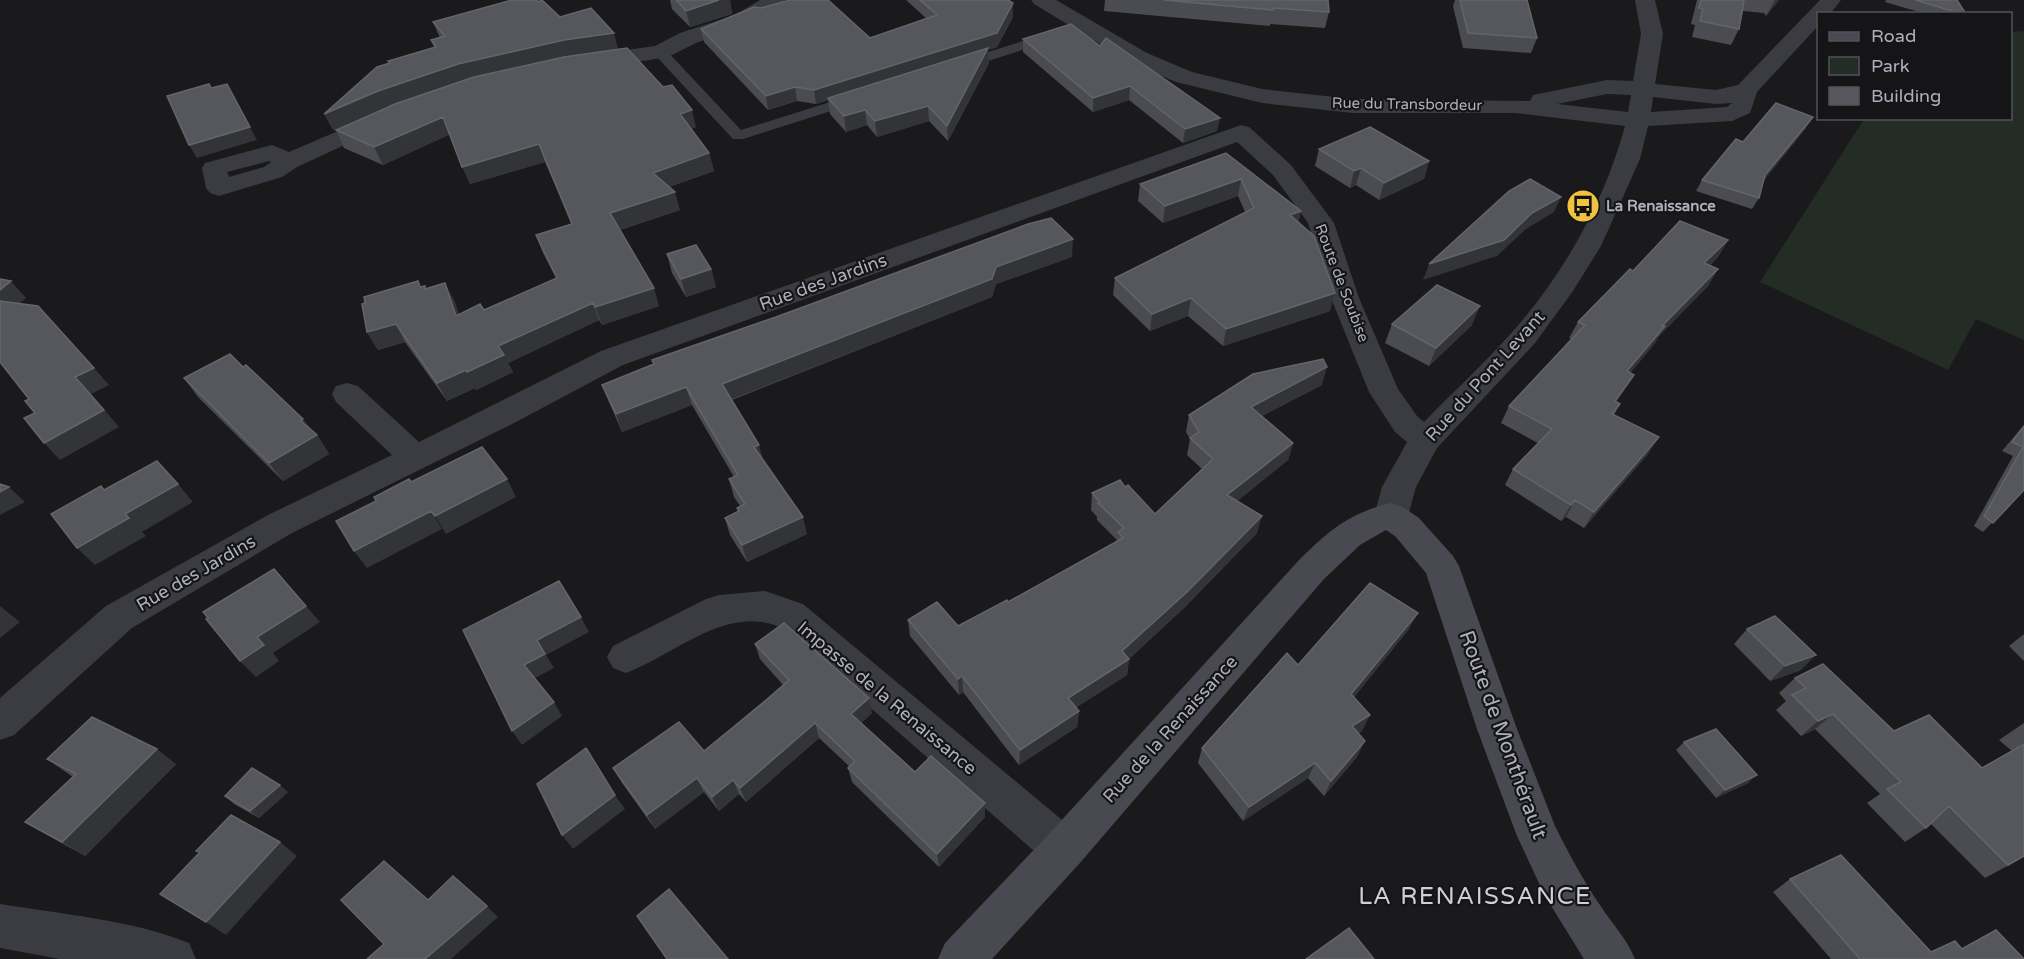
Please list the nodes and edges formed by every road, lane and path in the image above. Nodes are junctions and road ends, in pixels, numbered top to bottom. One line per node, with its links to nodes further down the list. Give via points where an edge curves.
1 (775, 0): 8 (street, via 742,19)
2 (1041, 0): 7 (street)
3 (1645, 0): 11 (street, Rue du Pont Levant, via 1652,34)
4 (1831, 0): 5 (street, Rue du Transbordeur)
5 (1820, 12)
6 (1817, 15): 12 (street, Rue du Transbordeur)
7 (1084, 26): 10 (lane); 14 (street, via 1139,58 1184,77)
8 (660, 52): 9 (street); 13 (lane, via 738,136)
9 (569, 65)
10 (950, 69)
11 (1644, 88): 12 (street, Rue du Transbordeur, via 1716,97); 15 (street, Rue du Transbordeur, via 1607,87); 17 (street, Rue du Pont Levant)
12 (1746, 90): 17 (street, Rue du Transbordeur, via 1742,108 1732,114)
13 (872, 93)
14 (1262, 96): 15 (street, Rue du Transbordeur, via 1353,106); 18 (street)
15 (1516, 106): 17 (street, Rue du Transbordeur)
16 (405, 110): 19 (street)
17 (1638, 120): 21 (street, Rue du Pont Levant, via 1628,159 1603,215 1563,285 1525,336)
18 (1241, 132): 21 (street, Route de Soubise, via 1282,170 1321,223 1345,298 1384,392 1407,424); 22 (street, Rue des Jardins, via 612,358)
19 (288, 162)
20 (347, 394): 22 (street)
21 (1426, 440): 23 (street, Rue du Pont Levant, via 1399,487)
22 (415, 458): 25 (street, Rue des Jardins, via 280,524 119,617)
23 (1391, 516): 26 (main road, Rue de la Renaissance, via 1370,520 1353,530 1312,569); 30 (main road, Route de Monthérault, via 1407,527 1441,566 1538,836 1560,881)
24 (626, 657): 26 (street, Impasse de la Renaissance, via 719,610 765,606 790,615)
25 (0, 722)
26 (1064, 849): 29 (main road, Rue de la Renaissance)
27 (0, 926): 28 (street)
28 (148, 956)
29 (962, 959)
30 (1612, 959)

